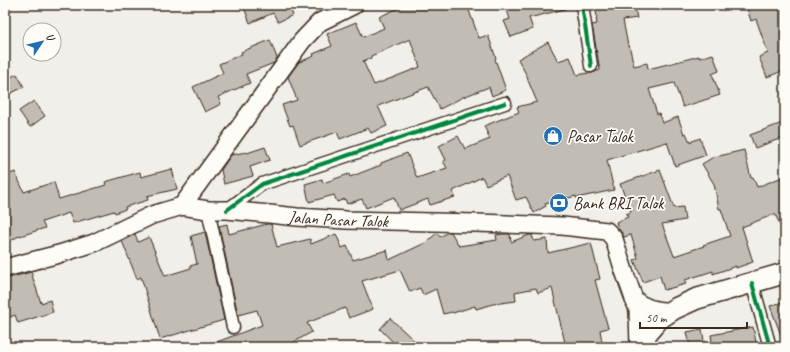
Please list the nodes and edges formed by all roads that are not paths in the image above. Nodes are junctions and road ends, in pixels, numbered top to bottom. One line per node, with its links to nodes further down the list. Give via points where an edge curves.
1 (354, 5): 5 (main road, via 320,22 302,41)
2 (582, 5): 3 (street)
3 (591, 66)
4 (505, 103): 7 (street, via 262,184)
5 (182, 206): 6 (main road, Jalan Pasar Talok); 8 (main road, Jalan Pasar Talok, via 152,215 94,243)
6 (208, 210): 7 (main road, Jalan Pasar Talok); 13 (street)
7 (227, 210): 11 (main road, Jalan Pasar Talok, via 297,218 562,226 607,231 614,239)
8 (5, 268)
9 (785, 273): 10 (highway)
10 (752, 283): 12 (highway, via 696,299); 16 (street)
11 (634, 300): 12 (main road, via 655,310); 14 (main road, Jalan Pasar Talok, via 638,310)
12 (671, 311): 15 (highway, via 659,319 647,333)
13 (233, 327)
14 (639, 347)
15 (642, 347)
16 (770, 347)

